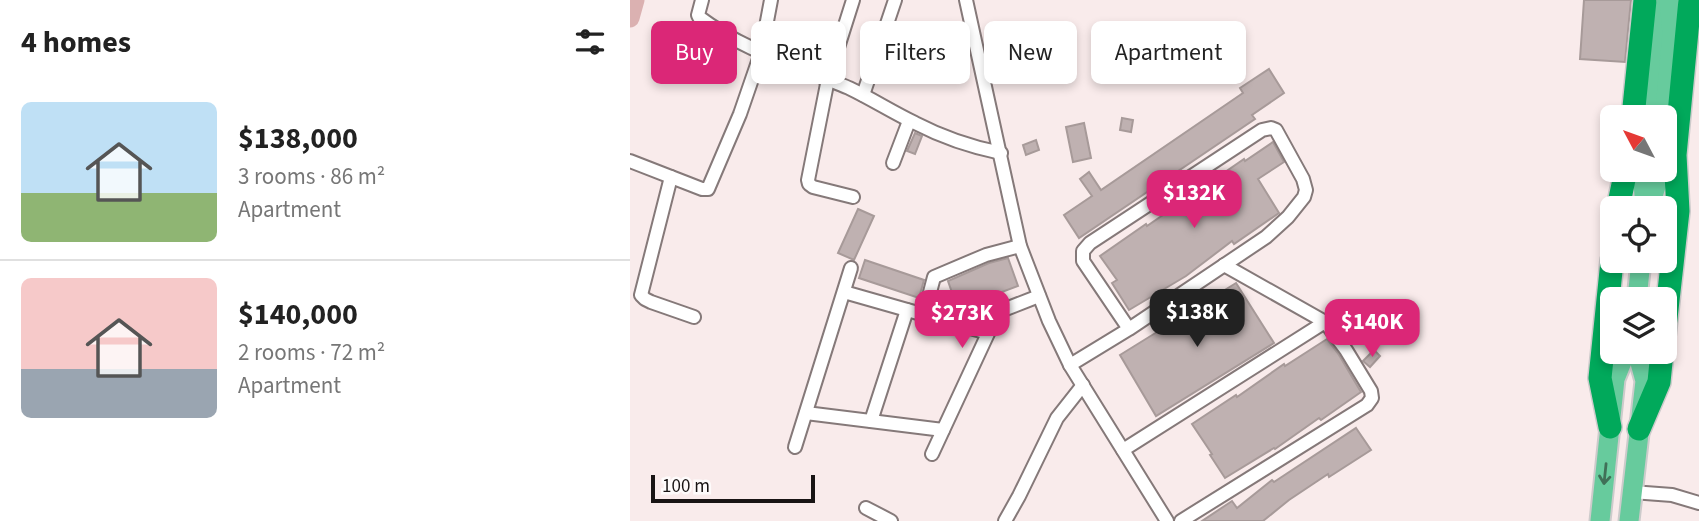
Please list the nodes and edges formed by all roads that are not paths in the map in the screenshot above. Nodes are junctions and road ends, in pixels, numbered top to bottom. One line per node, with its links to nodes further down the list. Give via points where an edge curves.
1 (702, 0): 11 (street, via 699,18)
2 (771, 0): 9 (street)
3 (853, 0): 10 (street)
4 (895, 0): 15 (street)
5 (966, 0): 20 (street)
6 (1644, 0): 16 (highway)
7 (1668, 0): 17 (main road, via 1656,32); 18 (main road, via 1672,33)
8 (1690, 0): 29 (highway, via 1675,155 1678,211)
9 (767, 21)
10 (846, 22)
11 (751, 48)
12 (751, 82): 23 (street, via 708,189)
13 (827, 84): 24 (street, via 808,180 813,187)
14 (839, 84): 15 (street)
15 (863, 95): 19 (street)
16 (1634, 105)
17 (1648, 105)
18 (1665, 105)
19 (909, 121): 20 (street, via 971,147); 22 (street)
20 (1001, 153): 25 (street)
21 (630, 162): 23 (street)
22 (893, 163)
23 (671, 177): 35 (street, via 641,295)
24 (853, 197)
25 (1020, 246): 31 (street); 34 (street, via 934,278)
26 (1224, 265): 36 (street); 38 (street); 38 (street, via 1266,237 1304,197 1303,179 1276,130 1262,130 1083,251 1083,261)
27 (851, 268): 30 (street)
28 (1611, 273): 47 (highway, via 1600,378)
29 (1669, 287)
30 (844, 292): 32 (street); 45 (street)
31 (1039, 296): 33 (street); 43 (street)
32 (908, 310): 34 (street); 46 (street)
33 (999, 312): 37 (street); 39 (street)
34 (924, 315): 37 (street)
35 (694, 317)
36 (1325, 322): 51 (street); 59 (street, via 1371,391 1367,405)
37 (956, 324): 39 (street)
38 (1129, 329): 43 (street)
39 (988, 333): 49 (street)
40 (1621, 364): 47 (main road)
41 (1640, 364): 48 (main road, via 1644,381)
42 (1661, 364): 48 (highway, via 1659,382)
43 (1070, 365): 44 (street)
44 (1083, 386): 51 (street); 57 (street, via 1057,418)
45 (806, 413): 46 (street); 50 (street)
46 (871, 421): 49 (street)
47 (1609, 427): 60 (main road, one-way to 60)
48 (1639, 429): 53 (main road)
49 (943, 430): 52 (street)
50 (795, 447)
51 (1123, 450): 58 (street)
52 (932, 454)
53 (1632, 492): 54 (street, via 1672,495); 61 (main road)
54 (1699, 503)
55 (866, 508): 56 (street)
56 (891, 521)
57 (1004, 521)
58 (1167, 521)
59 (1181, 521)
60 (1600, 521)
61 (1629, 521)

